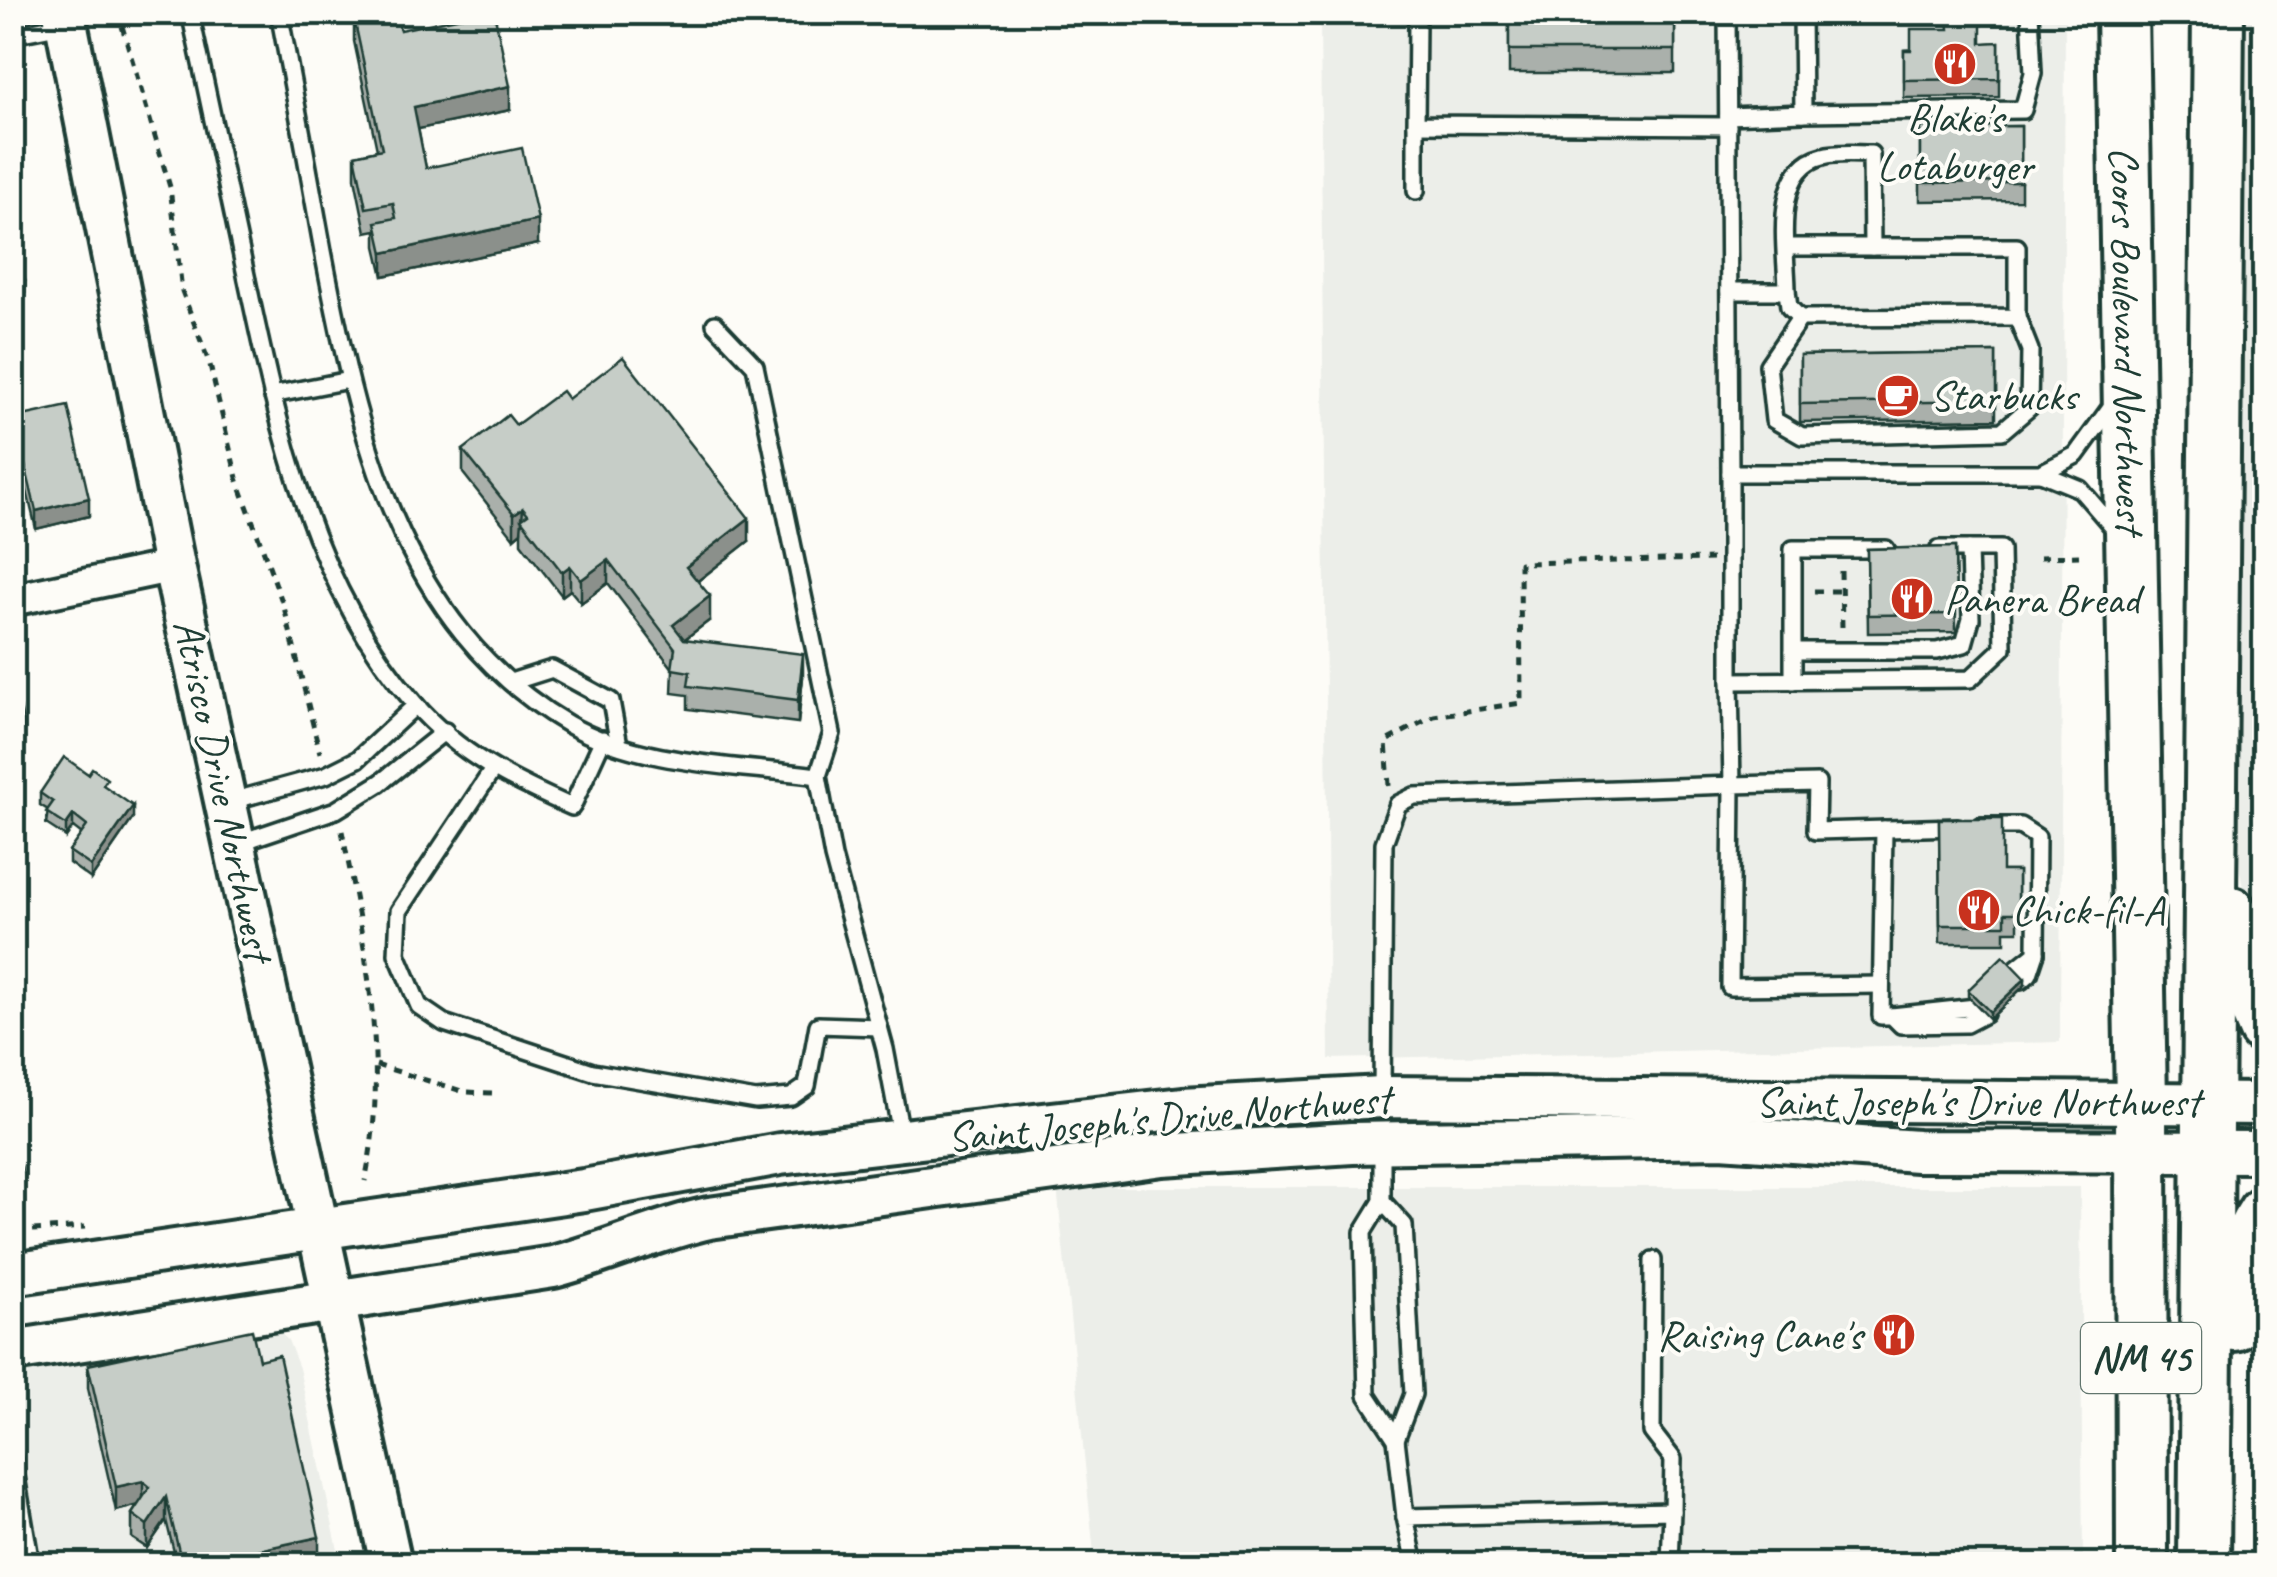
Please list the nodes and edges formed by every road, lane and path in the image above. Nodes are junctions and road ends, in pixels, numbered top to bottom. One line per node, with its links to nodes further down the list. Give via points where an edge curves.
1 (190, 12): 25 (lane)
2 (279, 12): 24 (lane)
3 (1727, 12): 13 (lane)
4 (1802, 12): 12 (lane)
5 (2030, 12): 12 (lane, via 2033,73 2023,110)
6 (2122, 12): 23 (main road, Coors Boulevard Northwest / NM 45)
7 (2218, 12): 53 (main road, Coors Boulevard Northwest / NM 45)
8 (65, 18): 11 (lane); 36 (street, Atrisco Drive Northwest)
9 (1417, 21): 14 (lane)
10 (122, 26): 48 (path, via 170,188 182,290 210,366 237,478 284,607)
11 (12, 35)
12 (1803, 113): 13 (lane)
13 (1728, 121): 14 (lane); 18 (lane)
14 (1416, 124): 15 (lane)
15 (1416, 191)
16 (1786, 247): 17 (lane); 17 (lane, via 1787,192 1802,168 1826,155 1870,154); 19 (lane)
17 (1872, 247): 21 (lane, via 2017,247)
18 (1728, 291): 19 (lane); 26 (lane)
19 (1786, 291): 20 (lane)
20 (1800, 318): 21 (lane); 21 (lane, via 1768,365 1774,420 1802,436 2002,431 2029,408 2030,350)
21 (2017, 318)
22 (715, 324): 50 (lane, via 755,366 832,733)
23 (2128, 374): 27 (lane, via 2076,455); 31 (main road, Coors Boulevard Northwest / NM 45)
24 (349, 380): 25 (lane); 44 (lane, via 385,501 428,588 485,662)
25 (272, 396): 45 (lane, via 318,549 359,628)
26 (1730, 472): 27 (lane); 33 (lane)
27 (2041, 473): 31 (lane, via 2080,489)
28 (1910, 549): 41 (lane, via 1793,549)
29 (1930, 549): 30 (lane)
30 (1969, 549): 41 (lane, via 1971,619 1964,644 1937,651); 42 (lane, via 2000,549 2003,648 1970,679)
31 (2132, 553): 67 (main road, Coors Boulevard Northwest / NM 45)
32 (2079, 556): 34 (path)
33 (1730, 558): 43 (lane); 54 (path, via 1520,563 1521,704 1434,716 1386,741)
34 (2040, 558)
35 (1840, 563): 38 (path)
36 (174, 566): 39 (street); 52 (street, Atrisco Drive Northwest)
37 (1814, 591): 38 (path)
38 (1841, 591): 40 (path)
39 (12, 600)
40 (1842, 630)
41 (1793, 651): 42 (lane)
42 (1793, 680): 43 (lane)
43 (1730, 681): 51 (lane)
44 (511, 682): 47 (lane, via 569,725); 47 (lane, via 552,669 611,701)
45 (416, 705): 46 (lane); 52 (lane, via 358,758 326,774)
46 (445, 731): 49 (lane); 57 (lane, via 336,810)
47 (611, 742): 49 (lane, via 572,808); 50 (lane, via 639,752)
48 (321, 756)
49 (492, 771): 61 (lane, via 399,911 397,954 406,983 419,1006 444,1023 593,1072 756,1100 791,1097 808,1086 818,1026)
50 (818, 776): 61 (lane)
51 (1732, 785): 54 (lane, via 1414,796); 55 (lane, via 1817,783 1816,831); 59 (lane, via 1730,987)
52 (226, 802): 57 (street, Atrisco Drive Northwest)
53 (2211, 807): 62 (main road, via 2244,981); 68 (main road, Coors Boulevard Northwest / NM 45)
54 (1391, 816): 65 (lane, via 1384,844)
55 (1884, 829): 58 (lane, via 2020,826 2037,838 2036,953); 59 (lane)
56 (342, 831): 63 (path)
57 (234, 844): 76 (street, Atrisco Drive Northwest)
58 (2016, 976)
59 (1882, 985): 60 (lane, via 1886,1016)
60 (1980, 1011)
61 (879, 1027): 69 (lane)
62 (2264, 1028)
63 (376, 1065): 64 (path); 73 (path)
64 (492, 1094)
65 (1382, 1097): 67 (street, Saint Joseph's Drive Northwest); 69 (street, Saint Joseph's Drive Northwest, via 1182,1108); 70 (street)
66 (2264, 1104): 68 (street, Saint Joseph's Drive Northwest)
67 (2141, 1127): 68 (street, Saint Joseph's Drive Northwest); 70 (street, Saint Joseph's Drive Northwest, via 1917,1151 1721,1137); 89 (main road, Coors Boulevard Northwest / NM 45)
68 (2208, 1127): 71 (street, Saint Joseph's Drive Northwest); 90 (main road, Coors Boulevard Northwest / NM 45)
69 (903, 1142): 76 (street, Saint Joseph's Drive Northwest, via 780,1154)
70 (1382, 1142): 74 (lane); 79 (street, Saint Joseph's Drive Northwest, via 1162,1156 764,1209 661,1229 552,1267)
71 (2264, 1152)
72 (12, 1170): 78 (lane)
73 (365, 1181)
74 (1382, 1200): 81 (lane, via 1404,1225 1412,1394); 81 (lane, via 1363,1232 1367,1395)
75 (2264, 1212): 90 (main road, via 2236,1275 2228,1519)
76 (321, 1229): 78 (street, Saint Joseph's Drive Northwest); 79 (street, Atrisco Drive Northwest)
77 (1653, 1260): 83 (lane, via 1652,1432 1674,1459)
78 (14, 1273)
79 (333, 1302): 80 (street, Saint Joseph's Drive Northwest); 86 (street, Atrisco Drive Northwest)
80 (12, 1351)
81 (1396, 1439): 84 (lane)
82 (12, 1453): 85 (lane)
83 (1672, 1511): 84 (lane); 88 (lane)
84 (1406, 1517): 87 (lane)
85 (32, 1564)
86 (391, 1564)
87 (1415, 1564)
88 (1670, 1564)
89 (2142, 1564)
90 (2205, 1564)

